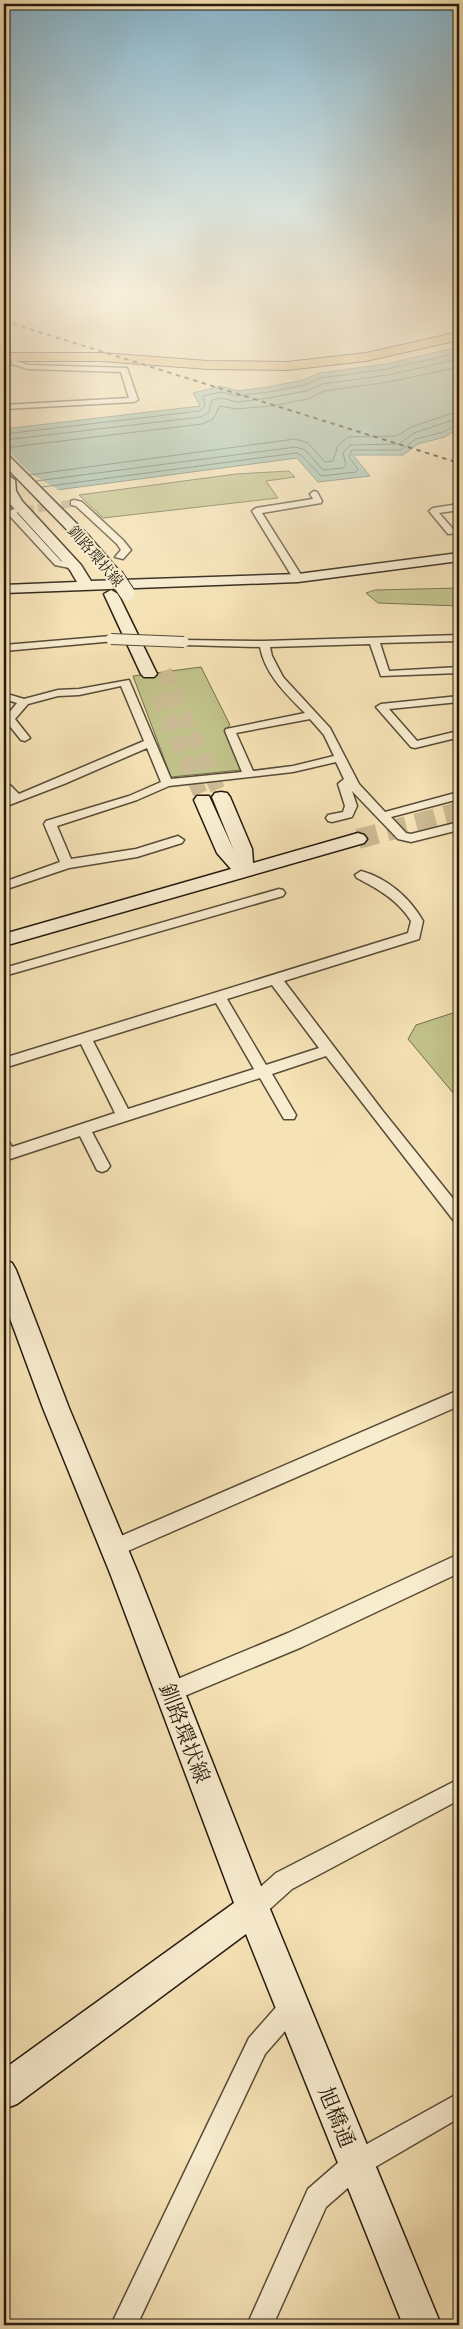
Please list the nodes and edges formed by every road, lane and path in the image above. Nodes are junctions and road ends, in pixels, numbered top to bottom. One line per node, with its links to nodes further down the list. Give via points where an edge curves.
1 (103, 402): 2 (street)
2 (4, 407)
3 (4, 458): 5 (street, 釧路環状線)
4 (6, 477): 7 (street, 釧路環状線); 15 (street, via 15,508 76,568)
5 (23, 478): 7 (street, 釧路環状線); 11 (street, via 58,498)
6 (314, 494): 13 (street, via 318,501 256,511)
7 (37, 500): 17 (street, 釧路環状線, bridge, via 115,575); 25 (street, 釧路環状線, via 100,576)
8 (74, 503): 11 (street, via 120,542 126,550)
9 (459, 507): 10 (street, via 433,511 451,532)
10 (459, 530)
11 (120, 557): 14 (street)
12 (459, 557): 13 (street)
13 (298, 578): 14 (street)
14 (141, 584): 15 (street)
15 (87, 586): 16 (street)
16 (4, 589)
17 (130, 600)
18 (145, 630): 24 (street)
19 (459, 638): 20 (street)
20 (374, 642): 21 (street); 23 (street, via 385,674)
21 (264, 644): 22 (street, bridge, via 112,640); 29 (street, via 265,655 274,671)
22 (4, 648)
23 (459, 670)
24 (164, 672)
25 (149, 674)
26 (4, 696): 28 (street)
27 (459, 699): 31 (street, via 381,707 415,745 454,735)
28 (24, 702): 30 (street, via 9,719); 32 (street, via 125,682)
29 (313, 715): 33 (street, via 327,732); 34 (street, via 230,731)
30 (25, 738)
31 (459, 740)
32 (149, 743): 36 (street); 40 (street)
33 (339, 758): 34 (street); 35 (street)
34 (249, 775): 36 (street)
35 (351, 780): 42 (street, via 362,797); 43 (street, via 344,784 351,806 348,814)
36 (167, 783): 47 (street, via 133,798 50,824)
37 (4, 785): 40 (street)
38 (459, 795): 42 (street)
39 (212, 798): 48 (street, via 226,853)
40 (17, 799): 41 (street)
41 (4, 804)
42 (383, 816): 44 (street, via 402,836 411,838)
43 (332, 818)
44 (459, 826)
45 (178, 840): 47 (street, via 137,853)
46 (358, 840): 48 (street)
47 (67, 864): 50 (street)
48 (244, 870): 52 (street)
49 (361, 875): 54 (street, via 396,894 412,912 417,921 414,936)
50 (4, 886)
51 (278, 893): 53 (street)
52 (4, 940)
53 (4, 972)
54 (275, 980): 55 (street); 57 (street)
55 (219, 997): 56 (street); 59 (street)
56 (85, 1038): 58 (street); 61 (street)
57 (328, 1050): 59 (street); 65 (street)
58 (4, 1063)
59 (262, 1071): 60 (street); 61 (street)
60 (290, 1115)
61 (124, 1116): 62 (street)
62 (84, 1130): 63 (street); 64 (street)
63 (5, 1152)
64 (102, 1166)
65 (459, 1217)
66 (4, 1270): 68 (street, 釧路環状線)
67 (459, 1398): 68 (street)
68 (114, 1548): 70 (street, 釧路環状線)
69 (459, 1563): 70 (street, via 295,1640)
70 (170, 1692): 72 (street, 釧路環状線)
71 (459, 1789): 72 (street, via 284,1881)
72 (253, 1909): 73 (street, 旭橋通); 74 (street)
73 (293, 2005): 76 (street, 旭橋通); 77 (street, via 257,2046)
74 (4, 2091)
75 (459, 2106): 76 (street)
76 (356, 2164): 78 (street, via 317,2198); 79 (street, 旭橋通)
77 (124, 2325)
78 (260, 2325)
79 (422, 2325)

